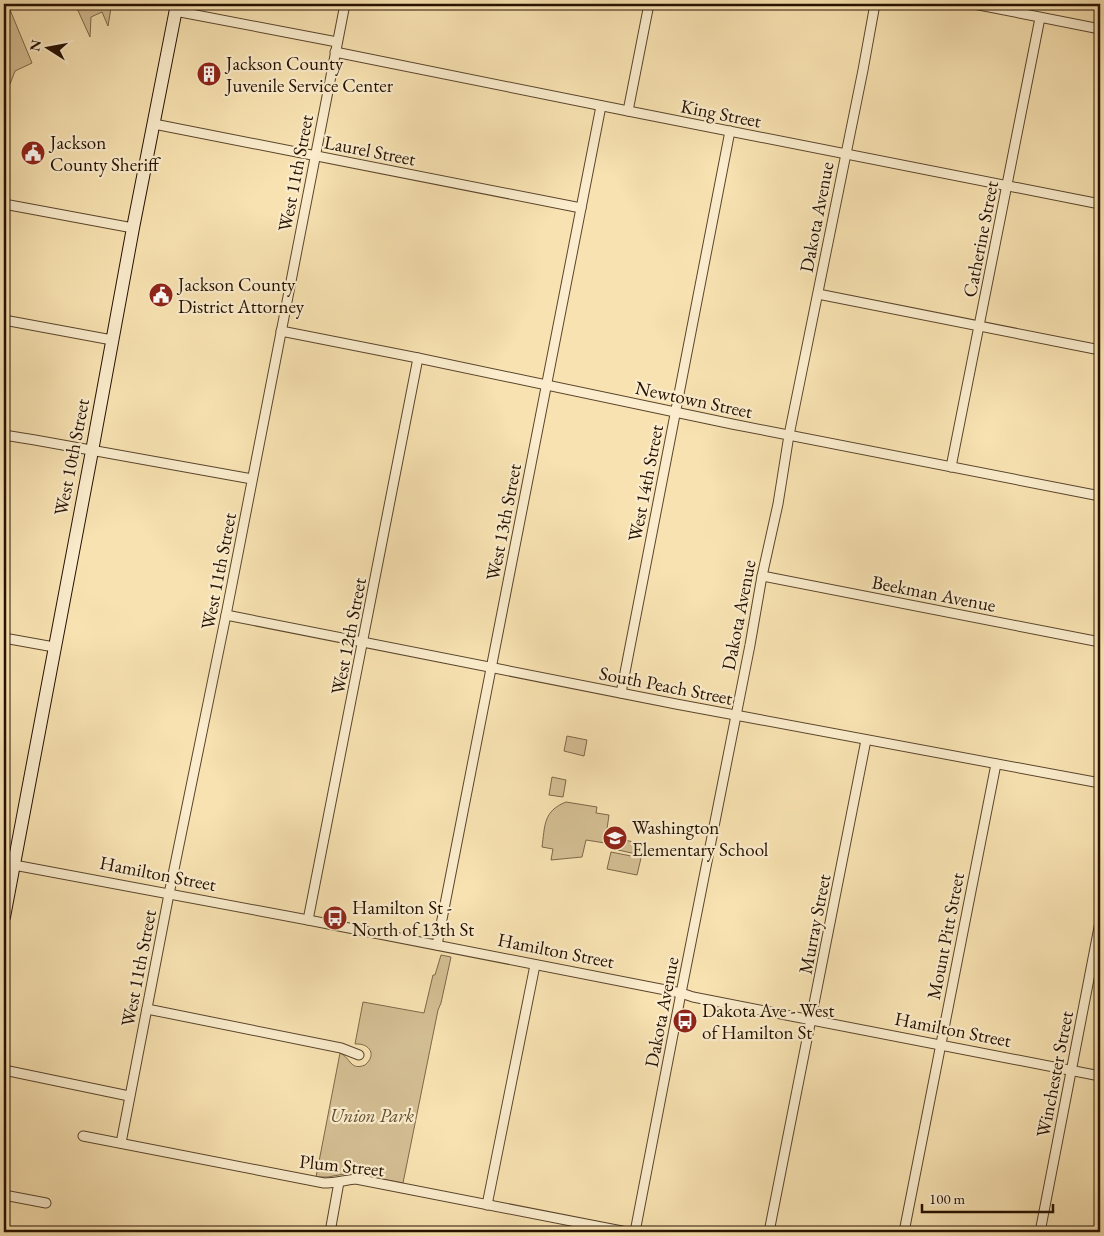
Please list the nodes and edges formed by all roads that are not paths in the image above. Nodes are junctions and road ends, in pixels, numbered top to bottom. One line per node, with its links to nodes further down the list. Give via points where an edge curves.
1 (344, 4): 8 (street, West 11th Street)
2 (649, 4): 11 (street)
3 (875, 4): 14 (street, Dakota Avenue)
4 (974, 4): 6 (street)
5 (176, 8): 8 (street); 12 (street, West 10th Street)
6 (1040, 18): 7 (street); 16 (street, Catherine Street)
7 (1100, 29)
8 (337, 42): 9 (street, West 11th Street)
9 (335, 52): 10 (street, King Street); 15 (street, West 11th Street)
10 (601, 106): 11 (street, King Street); 19 (street, West 13th Street)
11 (628, 111): 13 (street, King Street)
12 (154, 124): 15 (street, Laurel Street); 20 (street, West 10th Street)
13 (730, 131): 14 (street, King Street); 29 (street, West 14th Street)
14 (845, 154): 16 (street, King Street); 21 (street, Dakota Avenue)
15 (315, 156): 19 (street, Laurel Street); 24 (street, West 11th Street)
16 (1007, 186): 18 (street, King Street); 23 (street, Catherine Street)
17 (4, 204): 20 (street)
18 (1100, 204)
19 (581, 208): 28 (street, West 13th Street)
20 (133, 228): 25 (street, West 10th Street)
21 (818, 294): 23 (street); 31 (street, Dakota Avenue)
22 (4, 320): 25 (street)
23 (979, 326): 26 (street); 33 (street, Catherine Street)
24 (281, 331): 27 (street, Newtown Street); 34 (street, West 11th Street)
25 (112, 340): 32 (street, West 10th Street)
26 (1100, 350)
27 (418, 358): 28 (street, Newtown Street); 40 (street, West 12th Street)
28 (546, 385): 29 (street, Newtown Street); 42 (street, West 13th Street)
29 (675, 412): 31 (street, Newtown Street); 43 (street, West 14th Street)
30 (4, 435): 32 (street)
31 (789, 435): 33 (street, Newtown Street); 36 (street, Dakota Avenue)
32 (92, 451): 34 (street); 41 (street, West 10th Street)
33 (951, 467): 35 (street, Newtown Street)
34 (252, 479): 37 (street, West 11th Street)
35 (1100, 496)
36 (762, 576): 39 (street, Beekman Avenue); 44 (street, Dakota Avenue)
37 (226, 615): 40 (street, South Peach Street); 49 (street, West 11th Street)
38 (4, 638): 41 (street)
39 (1100, 642)
40 (363, 643): 42 (street, South Peach Street); 51 (street, West 12th Street)
41 (54, 647): 48 (street, West 10th Street)
42 (491, 668): 43 (street, South Peach Street); 53 (street, West 13th Street)
43 (621, 693): 44 (street, South Peach Street)
44 (735, 715): 45 (street, South Peach Street); 55 (street, Dakota Avenue)
45 (866, 740): 46 (street, South Peach Street); 57 (street, Murray Street)
46 (996, 764): 47 (street, South Peach Street); 58 (street, Mount Pitt Street)
47 (1100, 784)
48 (9, 864): 49 (street, Hamilton Street); 50 (street, West 10th Street)
49 (169, 894): 51 (street, Hamilton Street); 56 (street, West 11th Street)
50 (4, 917)
51 (308, 920): 53 (street, Hamilton Street)
52 (1100, 922): 61 (street, Winchester Street)
53 (437, 945): 54 (street, Hamilton Street)
54 (535, 965): 55 (street, Hamilton Street); 69 (street)
55 (681, 993): 57 (street, Hamilton Street); 72 (street, Dakota Avenue)
56 (147, 1009): 59 (street, via 341,1048); 63 (street, West 11th Street)
57 (811, 1020): 58 (street, Hamilton Street); 73 (street, Murray Street)
58 (940, 1045): 61 (street, Hamilton Street); 74 (street, Mount Pitt Street)
59 (359, 1055)
60 (4, 1070): 63 (street)
61 (1072, 1070): 62 (street, Hamilton Street); 75 (street, Winchester Street)
62 (1100, 1076)
63 (129, 1096): 65 (street, West 11th Street)
64 (83, 1136): 65 (street, Plum Street)
65 (120, 1143): 66 (street, Plum Street, via 324,1183)
66 (339, 1182): 69 (street, Plum Street, via 356,1179); 70 (street)
67 (4, 1195): 68 (street)
68 (46, 1202)
69 (488, 1205): 71 (street, Plum Street)
70 (330, 1232)
71 (627, 1232)
72 (635, 1232)
73 (769, 1232)
74 (904, 1232)
75 (1040, 1232)

